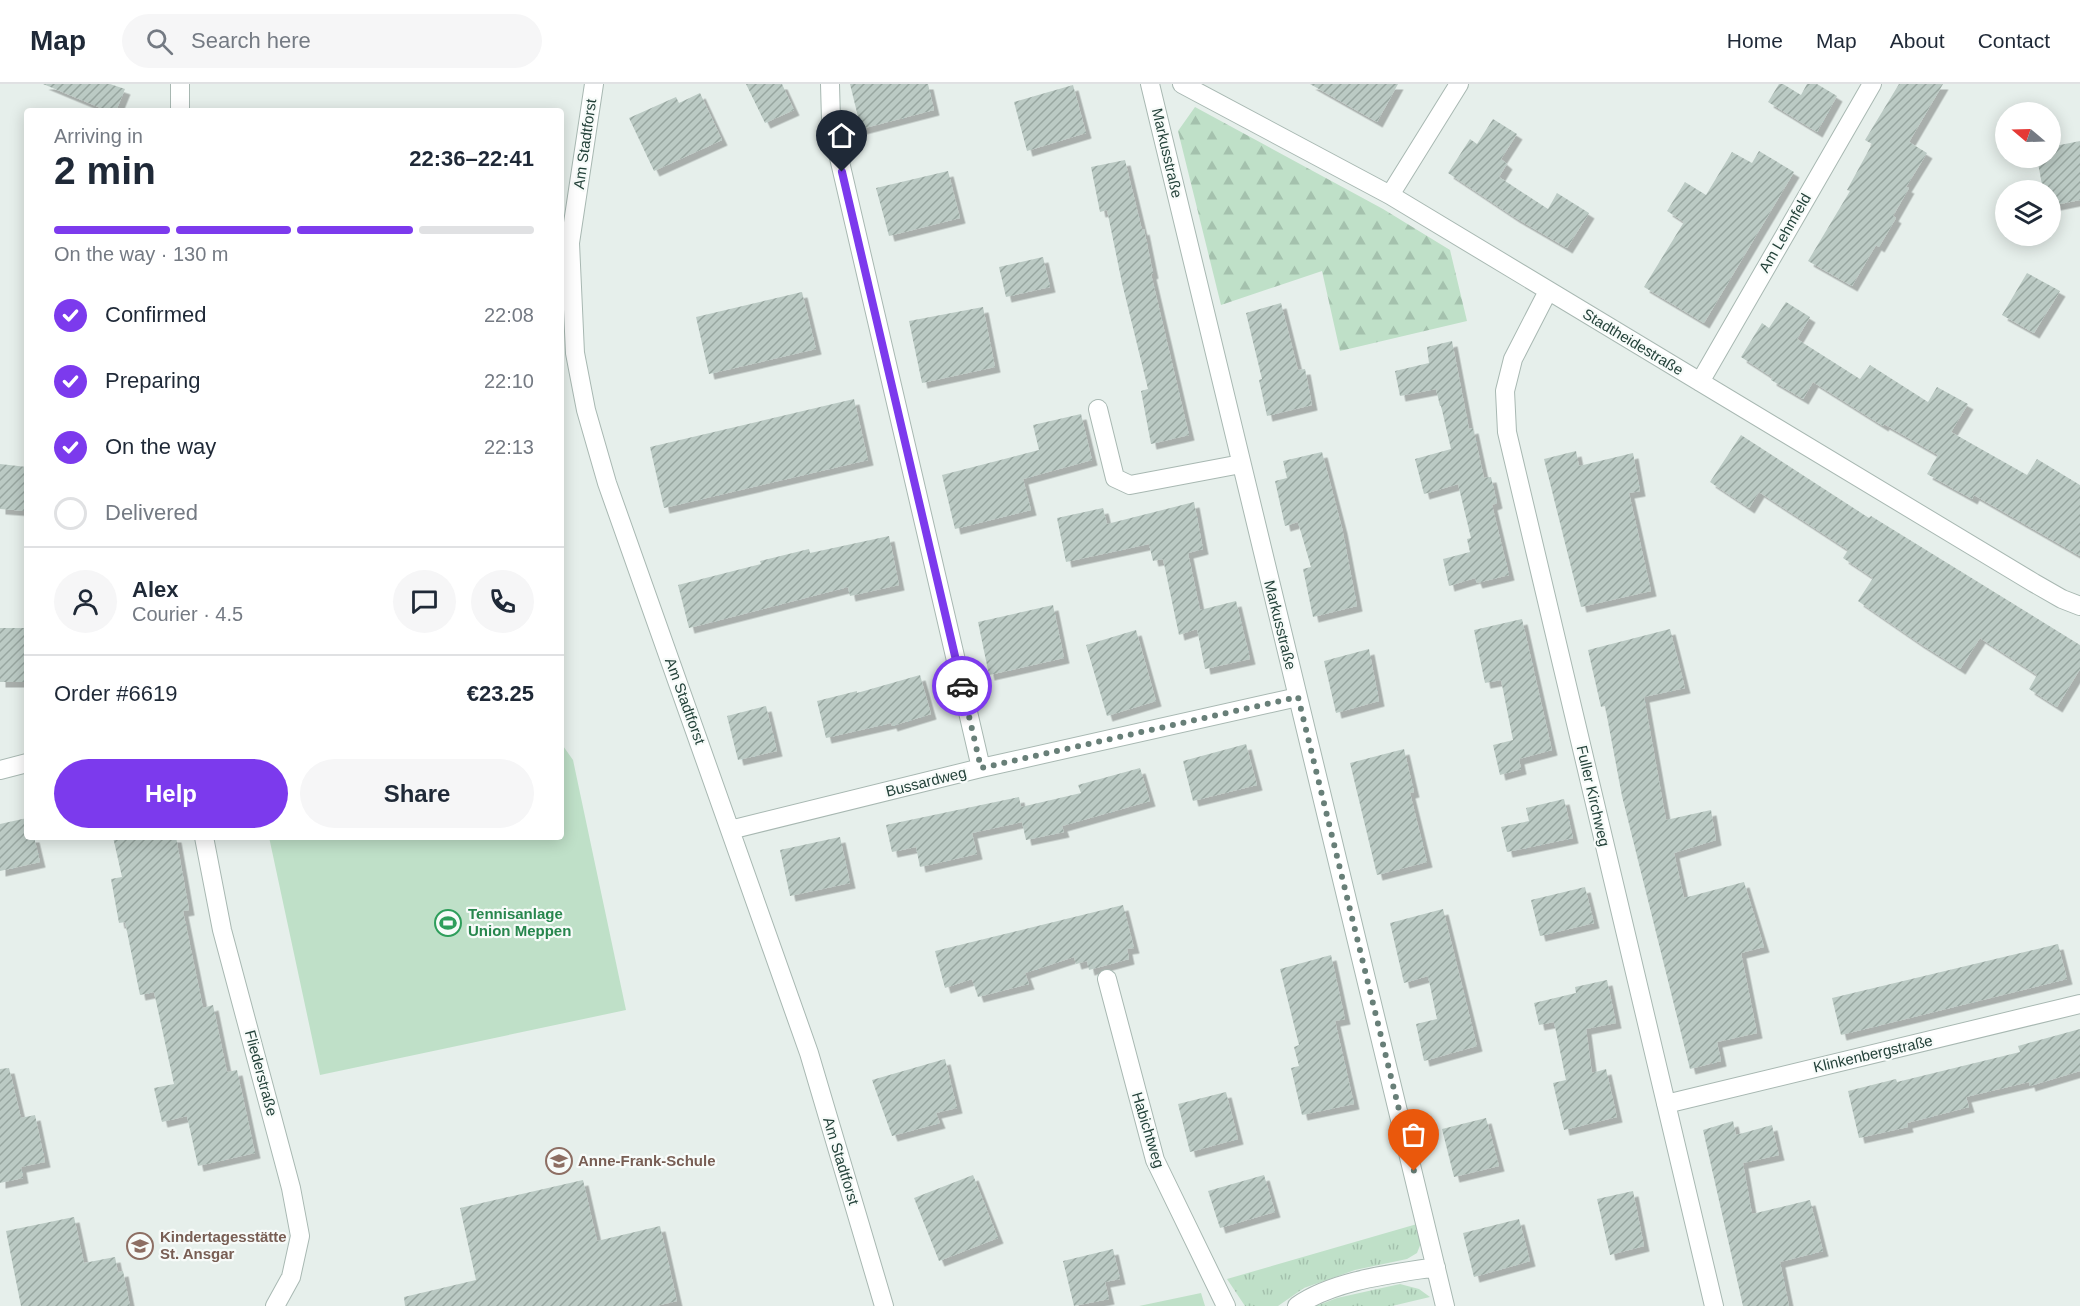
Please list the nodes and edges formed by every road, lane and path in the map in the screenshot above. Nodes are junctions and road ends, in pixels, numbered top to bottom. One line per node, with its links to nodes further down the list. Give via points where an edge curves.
1 (180, 84): 8 (street)
2 (594, 84): 19 (street, Am Stadtforst, via 570,243 575,353 607,483)
3 (830, 84): 17 (street, via 837,150)
4 (1150, 84): 13 (street, Markusstraße)
5 (1182, 84): 9 (street, Stadtheidestraße)
6 (1459, 84): 9 (street)
7 (1872, 84): 11 (street, Am Lehmfeld)
8 (180, 108)
9 (1390, 195): 10 (street, Stadtheidestraße)
10 (1548, 291): 11 (street, Stadtheidestraße); 23 (street, Fuller Kirchweg, via 1513,359 1505,391 1508,432)
11 (1700, 382): 14 (street, Stadtheidestraße, via 2034,583)
12 (1098, 409): 13 (street, via 1115,478 1130,485)
13 (1241, 464): 15 (street, Markusstraße)
14 (2080, 606)
15 (1298, 697): 17 (street, Bussardweg); 24 (street, Markusstraße)
16 (24, 764): 18 (street)
17 (981, 768): 19 (street, Bussardweg)
18 (0, 770)
19 (730, 830): 26 (street, Am Stadtforst, via 809,1053)
20 (205, 840): 25 (street, Fliederstraße, via 222,930 291,1188 300,1236 291,1277)
21 (1107, 979): 27 (street, Habichtweg, via 1155,1161)
22 (2080, 1004): 23 (street, Klinkenbergstraße)
23 (1666, 1104): 30 (street, Fuller Kirchweg)
24 (1436, 1267): 28 (street, via 1337,1287 1311,1296); 29 (street, Markusstraße)
25 (274, 1306)
26 (884, 1306)
27 (1226, 1306)
28 (1297, 1306)
29 (1445, 1306)
30 (1714, 1306)

